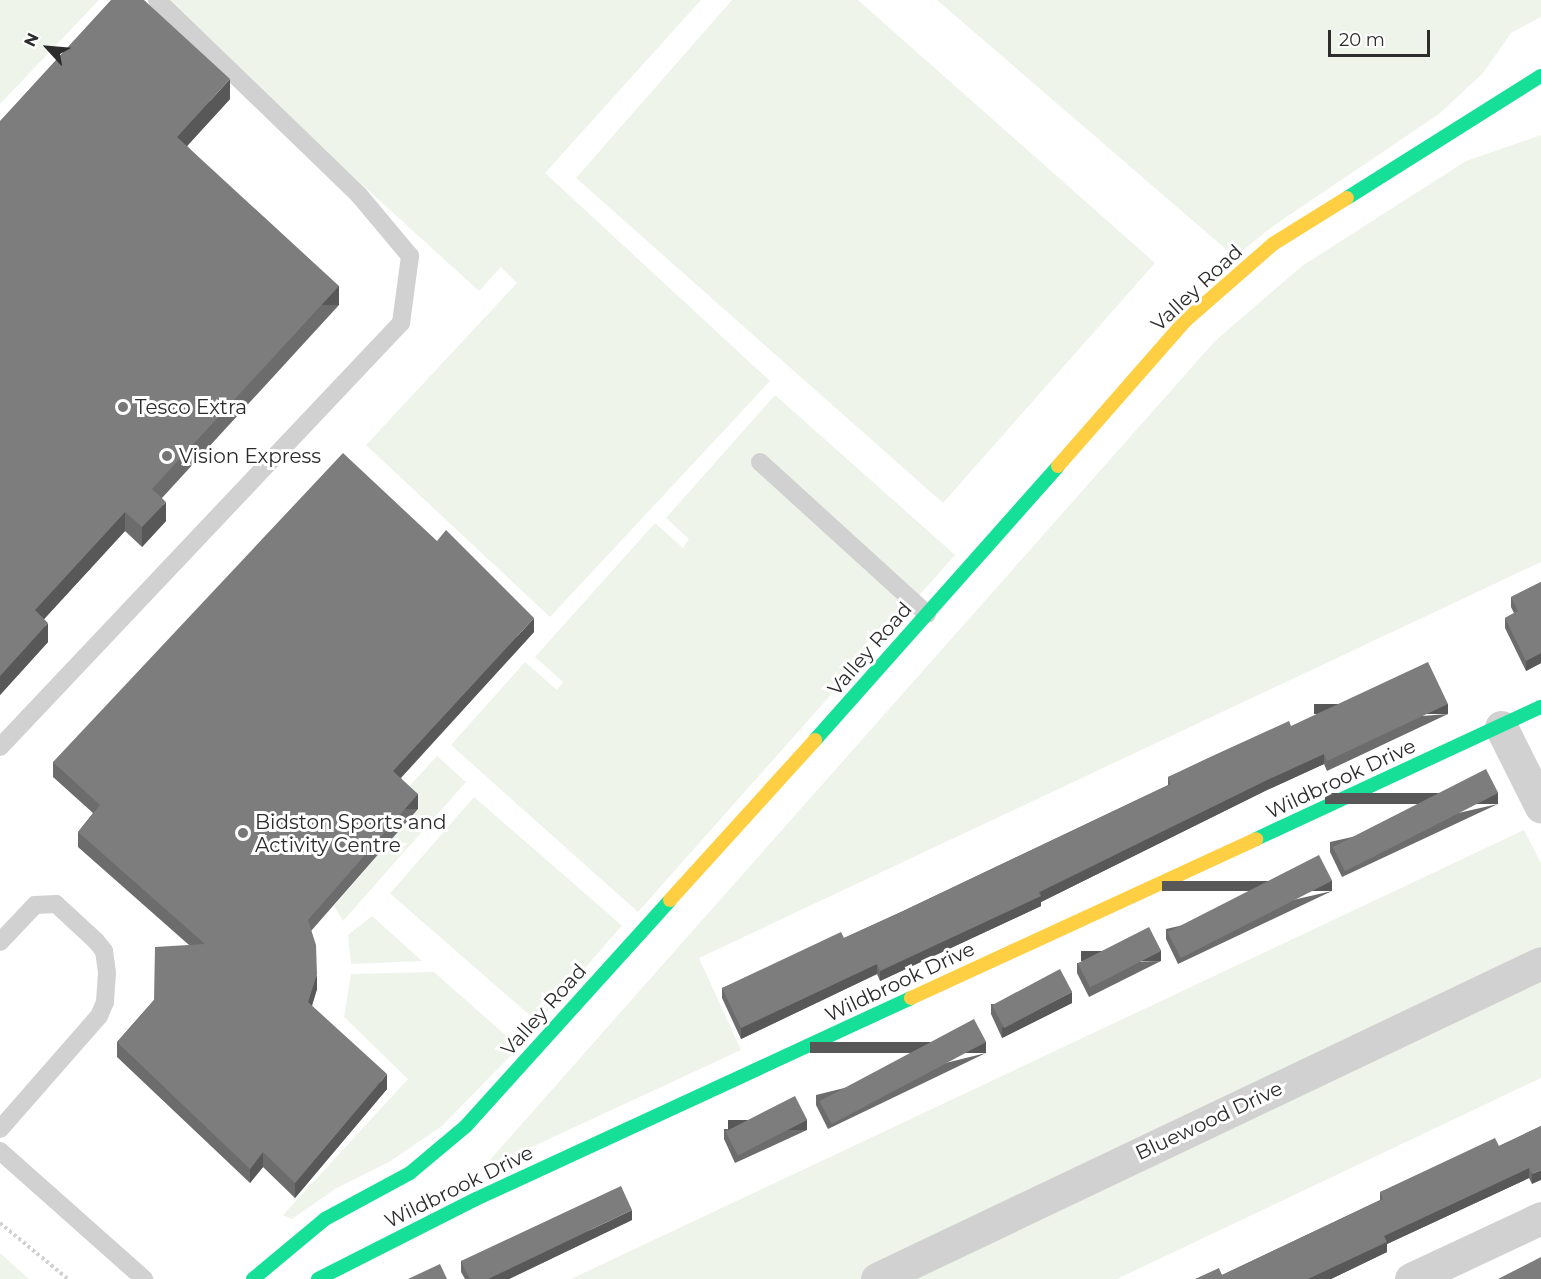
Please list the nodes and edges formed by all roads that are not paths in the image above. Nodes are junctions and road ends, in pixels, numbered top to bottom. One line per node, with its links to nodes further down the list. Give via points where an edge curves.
1 (157, 0): 7 (lane, via 359,195 410,256 400,323)
2 (1541, 76): 4 (street, Valley Road, via 1273,244 1185,321)
3 (760, 462): 4 (lane)
4 (927, 614): 15 (street, Valley Road, via 465,1126 410,1173 326,1219)
5 (1541, 707): 6 (street, Wildbrook Drive)
6 (1501, 727): 8 (street); 16 (street, Wildbrook Drive, via 476,1199)
7 (0, 747)
8 (1541, 807)
9 (0, 942): 11 (lane, via 35,905 56,904 100,946 107,973 105,1002 99,1016)
10 (1541, 963): 17 (street, Bluewood Drive)
11 (0, 1129)
12 (0, 1151): 14 (lane)
13 (1541, 1218): 18 (street)
14 (144, 1279)
15 (253, 1279)
16 (318, 1279)
17 (877, 1279)
18 (1411, 1279)

